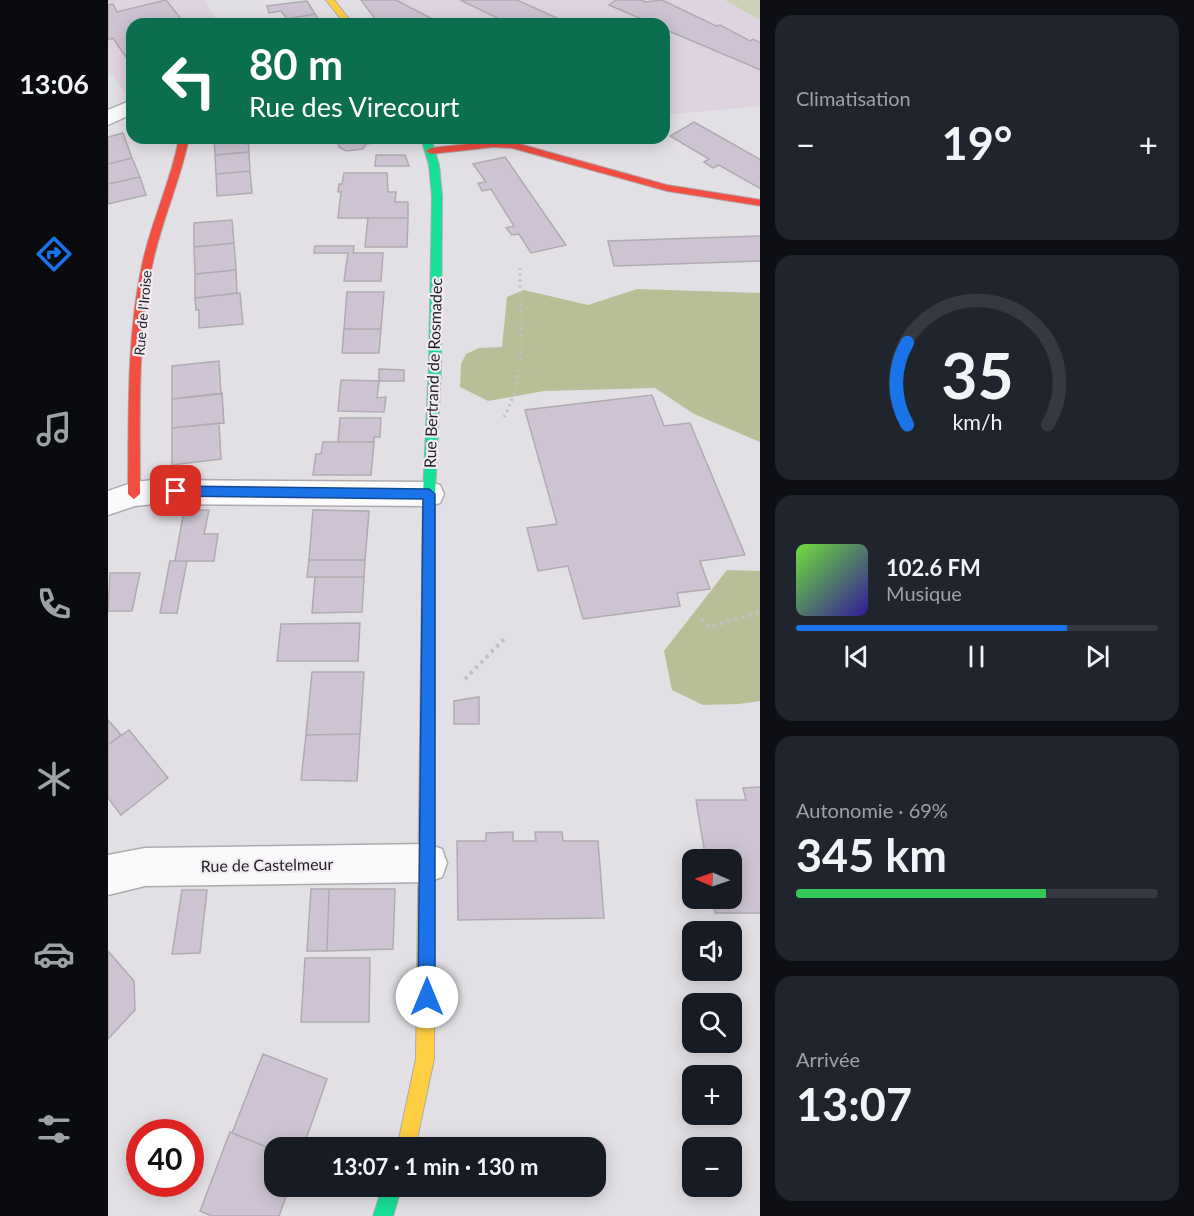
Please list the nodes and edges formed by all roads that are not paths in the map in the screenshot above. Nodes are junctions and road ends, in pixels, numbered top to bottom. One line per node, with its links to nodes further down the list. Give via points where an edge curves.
1 (330, 0): 2 (street)
2 (344, 18)
3 (126, 109): 4 (street)
4 (108, 118)
5 (183, 144): 9 (street, Rue de l'Iroise, via 144,285)
6 (428, 145): 7 (street, via 513,145 674,191); 8 (street, Rue Bertrand de Rosmadec, via 437,206)
7 (760, 203)
8 (429, 494): 9 (street, via 176,491); 10 (street, Rue Bertrand de Rosmadec)
9 (121, 499)
10 (428, 863): 11 (street, Rue de Castelmeur, via 145,867); 12 (street, Rue Bertrand de Rosmadec, via 424,1059)
11 (108, 875)
12 (408, 1137)
13 (389, 1197): 14 (street)
14 (383, 1216)

